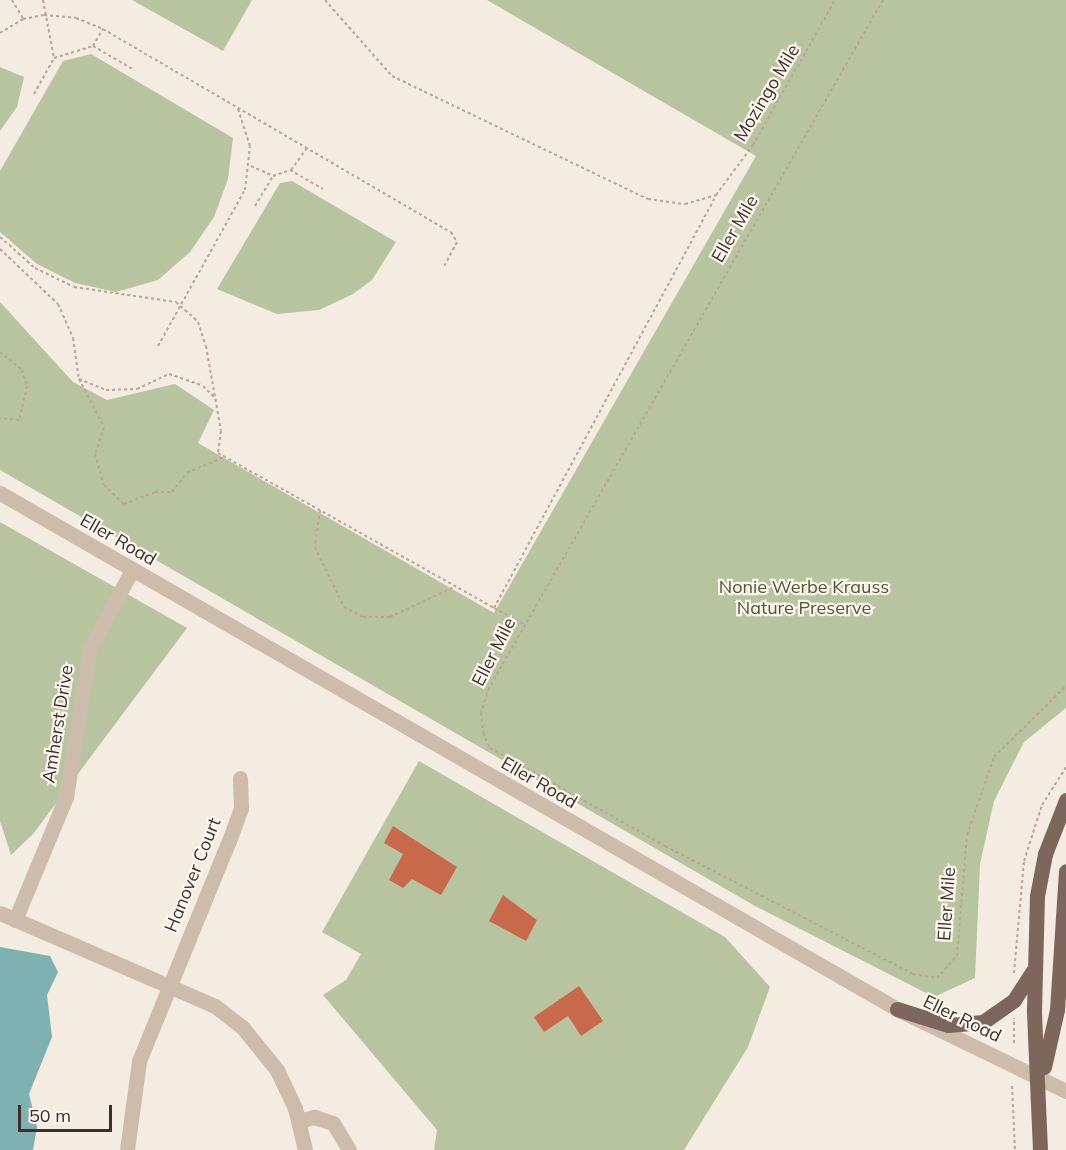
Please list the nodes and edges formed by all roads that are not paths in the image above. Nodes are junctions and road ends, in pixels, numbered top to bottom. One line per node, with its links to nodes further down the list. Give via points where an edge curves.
1 (0, 494): 2 (street, Eller Road)
2 (132, 570): 7 (street, Amherst Drive, via 90,648 71,777); 10 (street, Eller Road)
3 (240, 778): 9 (street, Hanover Court, via 241,808)
4 (1066, 800): 8 (main road, via 1040,876)
5 (1066, 871): 11 (main road, via 1057,1010)
6 (0, 914): 7 (street)
7 (15, 920): 9 (street)
8 (1034, 968): 10 (main road, via 1014,1000 983,1022 948,1025); 11 (main road)
9 (170, 984): 13 (street, via 215,1006 243,1028 278,1070); 14 (street, Hanover Court, via 139,1061)
10 (897, 1010): 11 (street, Eller Road)
11 (1041, 1082): 12 (street, Eller Road); 17 (main road)
12 (1066, 1091)
13 (299, 1121): 15 (street); 16 (street, via 314,1117 333,1123)
14 (127, 1150)
15 (305, 1150)
16 (349, 1150)
17 (1040, 1150)

